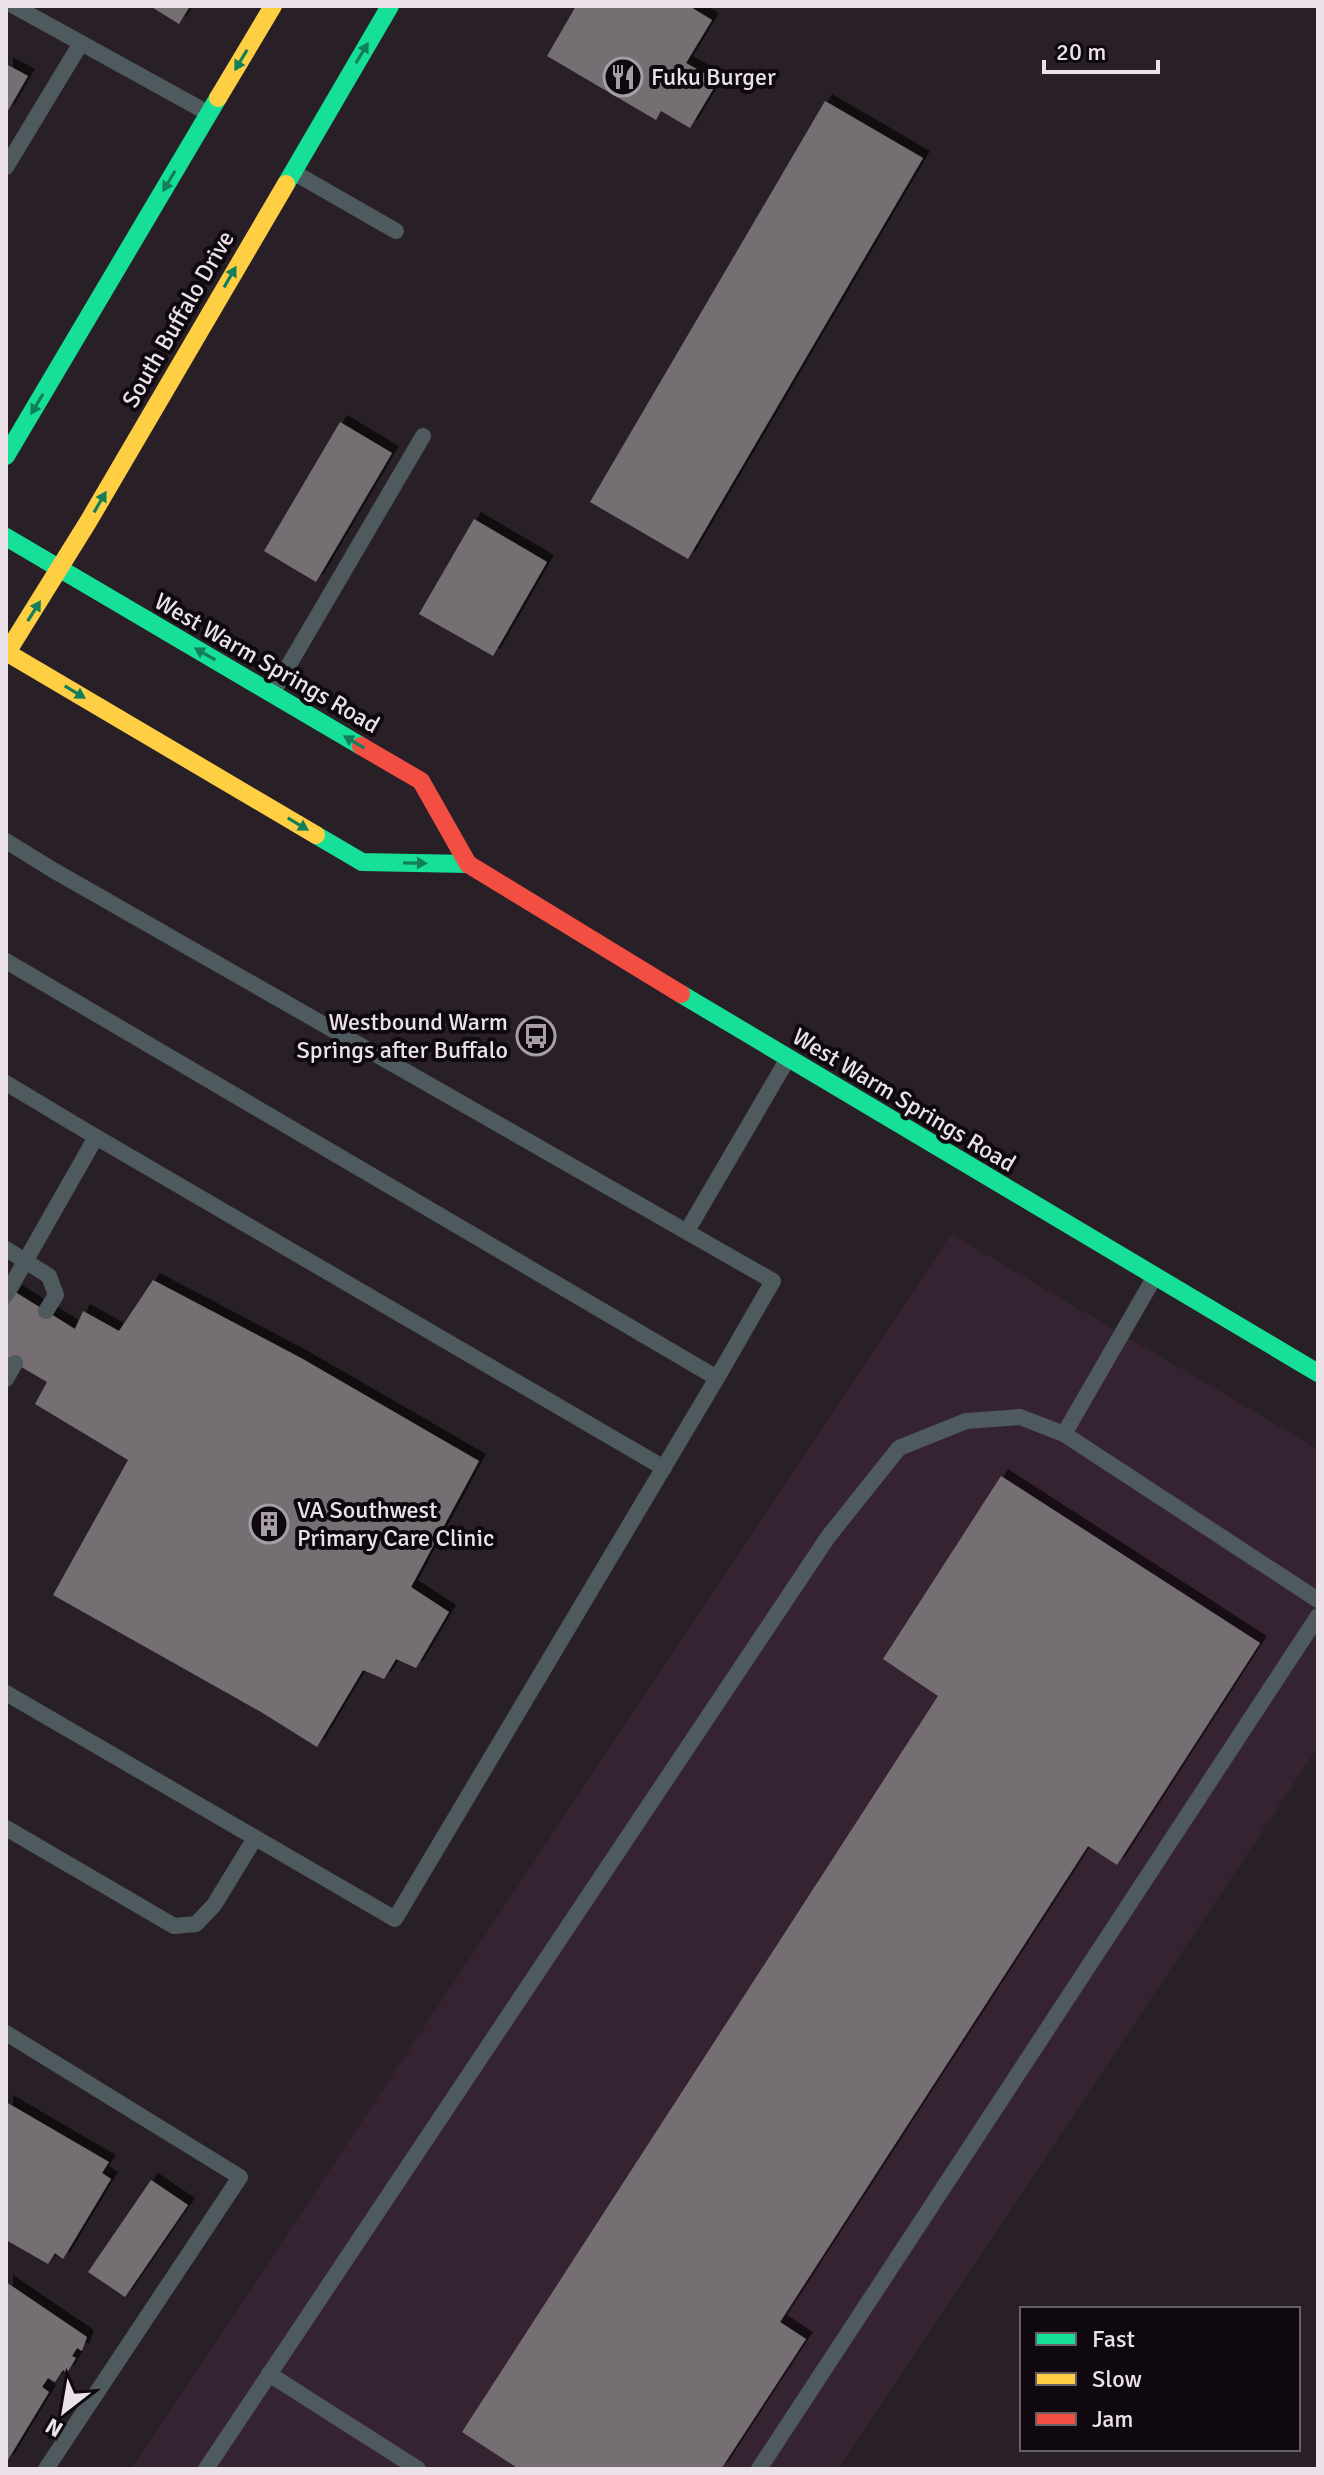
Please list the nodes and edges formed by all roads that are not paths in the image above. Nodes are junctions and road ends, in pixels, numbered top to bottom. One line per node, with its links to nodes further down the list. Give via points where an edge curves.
1 (14, 6): 5 (lane)
2 (273, 6): 6 (main road, one-way to 6)
3 (390, 6): 4 (main road, South Buffalo Drive)
4 (378, 15): 8 (main road, South Buffalo Drive, one-way to 4)
5 (81, 43): 6 (lane); 7 (lane)
6 (209, 114): 11 (main road, one-way to 11)
7 (6, 167)
8 (291, 171): 9 (lane); 13 (main road, South Buffalo Drive, one-way to 8)
9 (396, 231)
10 (423, 436): 15 (lane)
11 (6, 456)
12 (6, 537): 13 (main road, West Warm Springs Road)
13 (60, 569): 14 (main road, South Buffalo Drive, one-way to 13); 15 (main road, West Warm Springs Road, one-way to 13)
14 (6, 653): 17 (main road, one-way to 17, via 362,862)
15 (272, 693): 17 (main road, West Warm Springs Road, one-way to 15, via 421,781)
16 (6, 841): 22 (lane)
17 (468, 864): 19 (main road, West Warm Springs Road)
18 (6, 961): 30 (lane)
19 (788, 1059): 22 (lane); 25 (main road, West Warm Springs Road)
20 (6, 1083): 21 (lane)
21 (96, 1137): 24 (lane); 33 (lane)
22 (687, 1231): 30 (lane, via 773,1281)
23 (6, 1249): 24 (lane)
24 (26, 1261): 26 (lane); 27 (lane, via 49,1276 56,1295)
25 (1154, 1276): 29 (main road, West Warm Springs Road); 32 (lane)
26 (6, 1295)
27 (46, 1311)
28 (15, 1363): 31 (lane)
29 (1318, 1373)
30 (717, 1378): 33 (lane)
31 (6, 1379)
32 (1064, 1434): 34 (lane); 40 (lane, via 1020,1417 966,1421 899,1448 828,1537)
33 (664, 1468): 38 (lane, via 395,1919)
34 (1318, 1600)
35 (1318, 1616): 44 (lane)
36 (6, 1693): 38 (lane)
37 (6, 1828): 38 (lane, via 174,1926 196,1924 214,1905)
38 (255, 1838)
39 (6, 2033): 41 (lane, via 240,2177)
40 (269, 2374): 42 (lane); 43 (lane)
41 (46, 2469)
42 (206, 2469)
43 (418, 2469)
44 (759, 2469)

